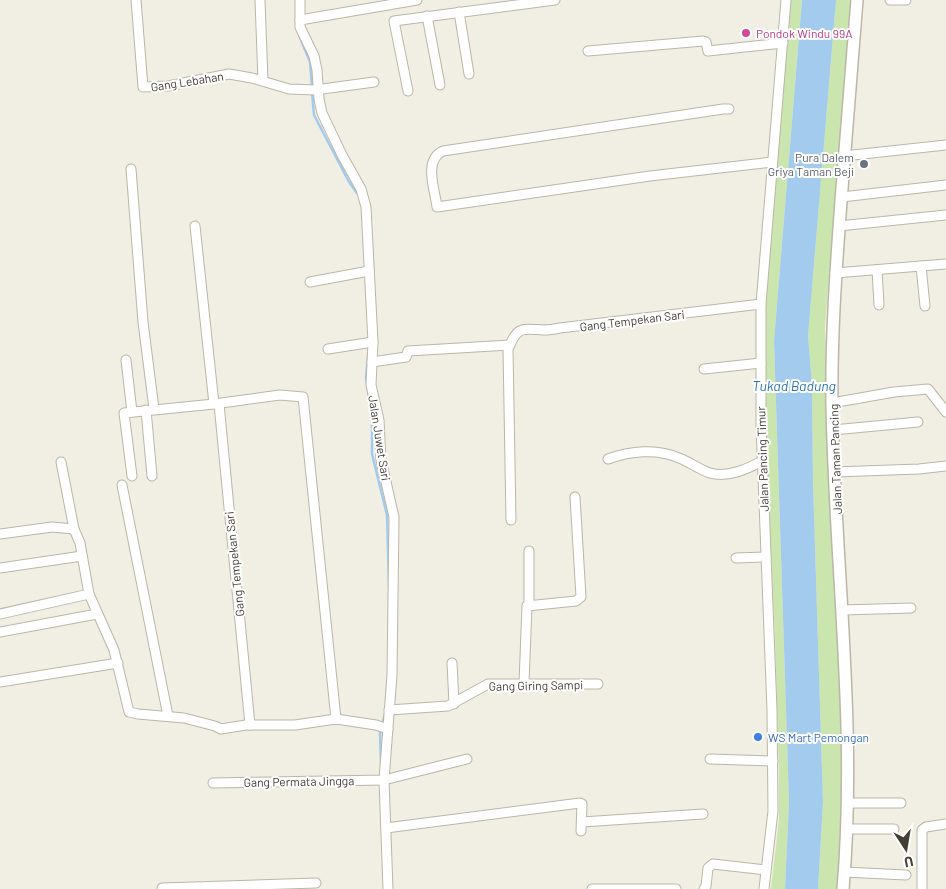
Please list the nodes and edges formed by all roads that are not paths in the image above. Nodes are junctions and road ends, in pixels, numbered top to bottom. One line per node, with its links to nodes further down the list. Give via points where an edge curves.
1 (136, 0): 16 (street, Gang Lebahan, via 143,88 229,74)
2 (260, 0): 16 (street)
3 (300, 0): 12 (street, Jalan Juwet Sari)
4 (417, 0): 12 (street)
5 (555, 0): 10 (street)
6 (786, 0): 13 (street, Jalan Pancing Timur)
7 (857, 0): 23 (street, Jalan Taman Pancing)
8 (890, 0): 9 (street)
9 (906, 0)
10 (459, 12): 11 (street); 15 (street)
11 (428, 16): 18 (street); 20 (street, via 394,20)
12 (300, 20): 19 (street, Jalan Juwet Sari, via 317,70)
13 (783, 43): 14 (street, via 708,51 703,41); 24 (street, Jalan Pancing Timur)
14 (588, 51)
15 (469, 74)
16 (263, 82): 19 (street, Gang Lebahan, via 288,89)
17 (374, 82): 19 (street, Gang Lebahan)
18 (440, 85)
19 (313, 90): 34 (street, Jalan Juwet Sari, via 364,198)
20 (408, 91)
21 (730, 110): 24 (street, via 443,152 435,157 432,164 437,206)
22 (946, 145): 23 (street)
23 (844, 156): 27 (street, Jalan Taman Pancing)
24 (772, 162): 37 (street, Jalan Pancing Timur)
25 (132, 169): 49 (street)
26 (946, 185): 27 (street)
27 (842, 197): 30 (street, Jalan Taman Pancing)
28 (946, 215): 30 (street)
29 (195, 226): 48 (street, Gang Tempekan Sari)
30 (840, 226): 35 (street, Jalan Taman Pancing)
31 (946, 264): 32 (street)
32 (921, 266): 33 (street); 39 (street)
33 (877, 270): 35 (street); 38 (street)
34 (365, 272): 36 (street); 40 (street, Jalan Juwet Sari)
35 (835, 273): 47 (street, Jalan Taman Pancing)
36 (310, 282)
37 (761, 304): 41 (street, Gang Tempekan Sari, via 544,330 524,328); 45 (street, Jalan Pancing Timur)
38 (879, 304)
39 (925, 306)
40 (371, 342): 42 (street); 44 (street, Jalan Juwet Sari)
41 (510, 344): 44 (street, via 408,351 406,357); 63 (street)
42 (328, 349)
43 (126, 360): 50 (street)
44 (372, 362): 84 (street, Jalan Juwet Sari, via 371,385 379,420 381,460 394,516)
45 (761, 362): 46 (street); 55 (street, Jalan Pancing Timur)
46 (704, 369)
47 (832, 403): 51 (street, via 928,389); 53 (street, Jalan Taman Pancing)
48 (216, 404): 49 (street); 86 (street, via 280,395 303,397); 87 (street, Gang Tempekan Sari)
49 (150, 409): 50 (street); 60 (street)
50 (132, 412): 59 (street, via 124,412)
51 (946, 412)
52 (918, 422): 53 (street)
53 (833, 430): 58 (street, Jalan Taman Pancing)
54 (608, 459): 55 (street, via 624,453 661,453 677,456 710,473 721,474 742,470)
55 (762, 461): 68 (street, Jalan Pancing Timur)
56 (62, 462): 64 (street)
57 (946, 466): 58 (street)
58 (834, 472): 74 (street, Jalan Taman Pancing)
59 (132, 476)
60 (152, 476)
61 (122, 485): 85 (street)
62 (574, 497): 72 (street, via 581,597 576,601)
63 (511, 520)
64 (74, 529): 65 (street, via 52,527); 67 (street)
65 (0, 534)
66 (529, 550): 72 (street)
67 (82, 556): 70 (street); 71 (street)
68 (766, 556): 69 (street); 91 (street, Jalan Pancing Timur)
69 (736, 558)
70 (0, 568)
71 (89, 594): 75 (street); 76 (street)
72 (529, 604): 81 (street, via 526,608)
73 (911, 608): 74 (street)
74 (843, 610): 94 (street, Jalan Taman Pancing)
75 (0, 614)
76 (97, 614): 77 (street); 78 (street)
77 (0, 632)
78 (118, 663): 80 (street); 85 (street, via 129,712)
79 (452, 663): 83 (street)
80 (0, 682)
81 (524, 683): 82 (street, Gang Giring Sampi); 83 (street, Gang Giring Sampi, via 484,685)
82 (598, 684)
83 (454, 704): 84 (street, Gang Giring Sampi)
84 (389, 710): 88 (street, Jalan Juwet Sari)
85 (168, 716): 87 (street, via 220,729)
86 (336, 719): 87 (street, via 295,725); 88 (street)
87 (250, 725)
88 (382, 728): 92 (street, Jalan Juwet Sari)
89 (710, 759): 91 (street)
90 (467, 760): 92 (street, Gang Permata Jingga)
91 (773, 761): 103 (street, Jalan Pancing Timur, via 773,811)
92 (382, 780): 93 (street, Gang Permata Jingga); 99 (street, Jalan Juwet Sari)
93 (213, 783)
94 (848, 803): 95 (street); 100 (street, Jalan Taman Pancing)
95 (901, 803)
96 (703, 814): 97 (street)
97 (582, 822): 99 (street, via 580,802); 102 (street)
98 (946, 824): 115 (street, via 926,826 922,830)
99 (386, 828): 109 (street, Jalan Juwet Sari)
100 (847, 829): 101 (street); 104 (street, Jalan Taman Pancing)
101 (894, 829)
102 (581, 831)
103 (766, 870): 112 (street, via 713,864 708,868); 113 (street, Jalan Pancing Timur)
104 (844, 872): 105 (street); 114 (street, Jalan Taman Pancing)
105 (906, 875)
106 (316, 884): 107 (street)
107 (287, 887): 108 (street)
108 (162, 888)
109 (388, 889)
110 (592, 889): 111 (street)
111 (676, 889)
112 (704, 889)
113 (764, 889)
114 (843, 889)
115 (922, 889)

